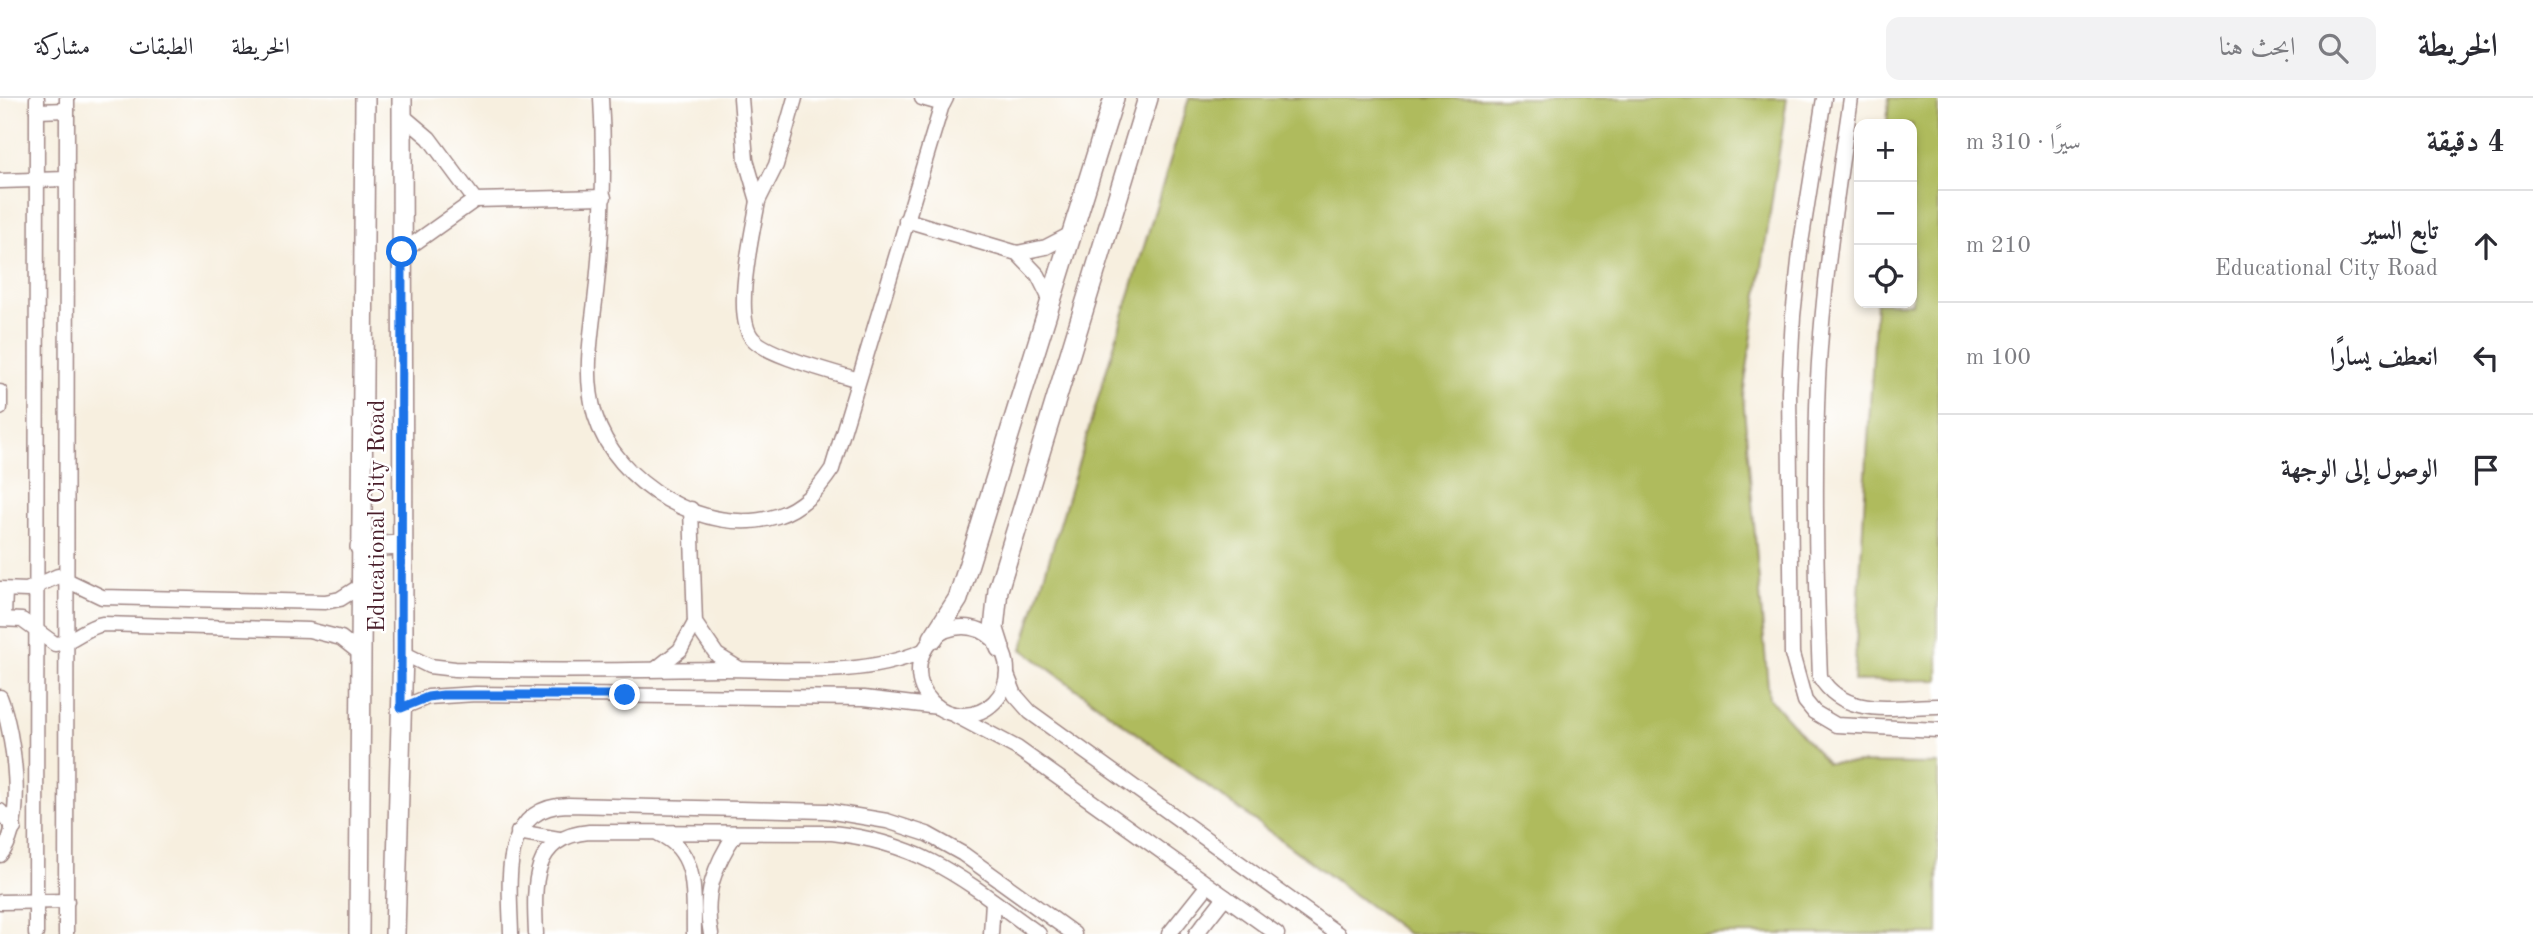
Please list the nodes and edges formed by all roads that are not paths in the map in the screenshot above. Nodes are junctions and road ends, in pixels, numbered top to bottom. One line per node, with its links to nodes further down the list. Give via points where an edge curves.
1 (365, 98): 28 (street, Educational City Road)
2 (601, 98): 17 (street)
3 (741, 98): 19 (street, via 747,160)
4 (795, 98): 19 (street, via 776,165)
5 (922, 98): 10 (street)
6 (1114, 98): 21 (street)
7 (1148, 98): 38 (street, via 998,590 994,629)
8 (1824, 98): 49 (street, via 1793,316 1789,391 1792,653 1805,701 1826,720 1836,725)
9 (1851, 98): 45 (street, via 1825,281 1818,377 1820,677 1827,690 1846,703)
10 (944, 100): 20 (street)
11 (37, 104): 12 (street); 15 (street)
12 (67, 104): 14 (street)
13 (402, 107): 18 (street); 22 (street, Educational City Road)
14 (67, 179): 15 (street); 29 (street)
15 (37, 180): 16 (street); 30 (street)
16 (0, 181)
17 (604, 197): 18 (street); 26 (street, via 588,375 595,417 629,471)
18 (475, 200): 22 (street)
19 (758, 201): 25 (street, via 744,305 746,330 763,346)
20 (906, 220): 23 (street); 25 (street)
21 (1073, 233): 23 (street, via 1046,247); 24 (street)
22 (402, 252): 27 (street, Educational City Road)
23 (1017, 253): 24 (street, via 1038,275)
24 (1052, 303): 37 (street, via 958,598)
25 (858, 380): 26 (street, via 832,469 809,498 785,513 758,520 720,518)
26 (691, 509): 34 (street)
27 (403, 545): 28 (street); 40 (street, Educational City Road)
28 (360, 547): 31 (street, Educational City Road)
29 (68, 579): 30 (street, via 53,577); 31 (street, via 92,594 113,597 325,602); 36 (street)
30 (38, 587): 32 (street); 35 (street)
31 (359, 587): 39 (street, Educational City Road)
32 (2, 589): 33 (street)
33 (2, 618): 35 (street, via 22,620)
34 (695, 623): 41 (street, via 680,650); 42 (street, via 718,655)
35 (37, 631): 36 (street, via 51,642); 63 (street)
36 (69, 641): 39 (street, via 103,624 309,630 341,638); 64 (street)
37 (928, 645): 38 (street, via 946,631 969,628 989,636); 42 (street, via 904,660 860,669); 46 (street, via 919,667 920,682)
38 (1000, 648): 43 (street)
39 (360, 653): 69 (street, Educational City Road)
40 (403, 653): 41 (street, via 444,669); 47 (street, Educational City Road)
41 (656, 669): 42 (street)
42 (739, 669)
43 (1007, 675): 48 (street, via 992,704 969,715); 81 (street, via 1015,695 1030,712)
44 (0, 697): 50 (street)
45 (1938, 706)
46 (938, 707): 47 (street, via 864,698 476,694 428,697); 48 (street)
47 (401, 708): 70 (street, Educational City Road)
48 (953, 714): 61 (street, via 1017,748)
49 (1938, 730)
50 (11, 732): 51 (street); 54 (street, via 15,751)
51 (0, 749)
52 (0, 811): 54 (street)
53 (867, 816): 55 (street, via 827,811 556,806 534,814); 58 (street); 77 (street, via 945,843)
54 (13, 828): 60 (street)
55 (518, 832): 59 (street); 71 (street, via 512,857)
56 (655, 833): 57 (street); 59 (street, via 589,832); 73 (street, via 675,843 688,862)
57 (736, 833): 58 (street); 74 (street, via 710,884)
58 (866, 836): 65 (street, via 919,853)
59 (559, 839): 72 (street, via 537,873)
60 (0, 855)
61 (1208, 885): 62 (street); 78 (street)
62 (1225, 897): 79 (street); 80 (street)
63 (36, 901): 64 (street); 66 (street); 67 (street)
64 (67, 901): 68 (street)
65 (993, 901): 75 (street); 76 (street)
66 (0, 902)
67 (36, 934)
68 (66, 934)
69 (359, 934)
70 (395, 934)
71 (511, 934)
72 (536, 934)
73 (694, 934)
74 (711, 934)
75 (991, 934)
76 (1039, 934)
77 (1074, 934)
78 (1169, 934)
79 (1196, 934)
80 (1277, 934)
81 (1338, 934)

